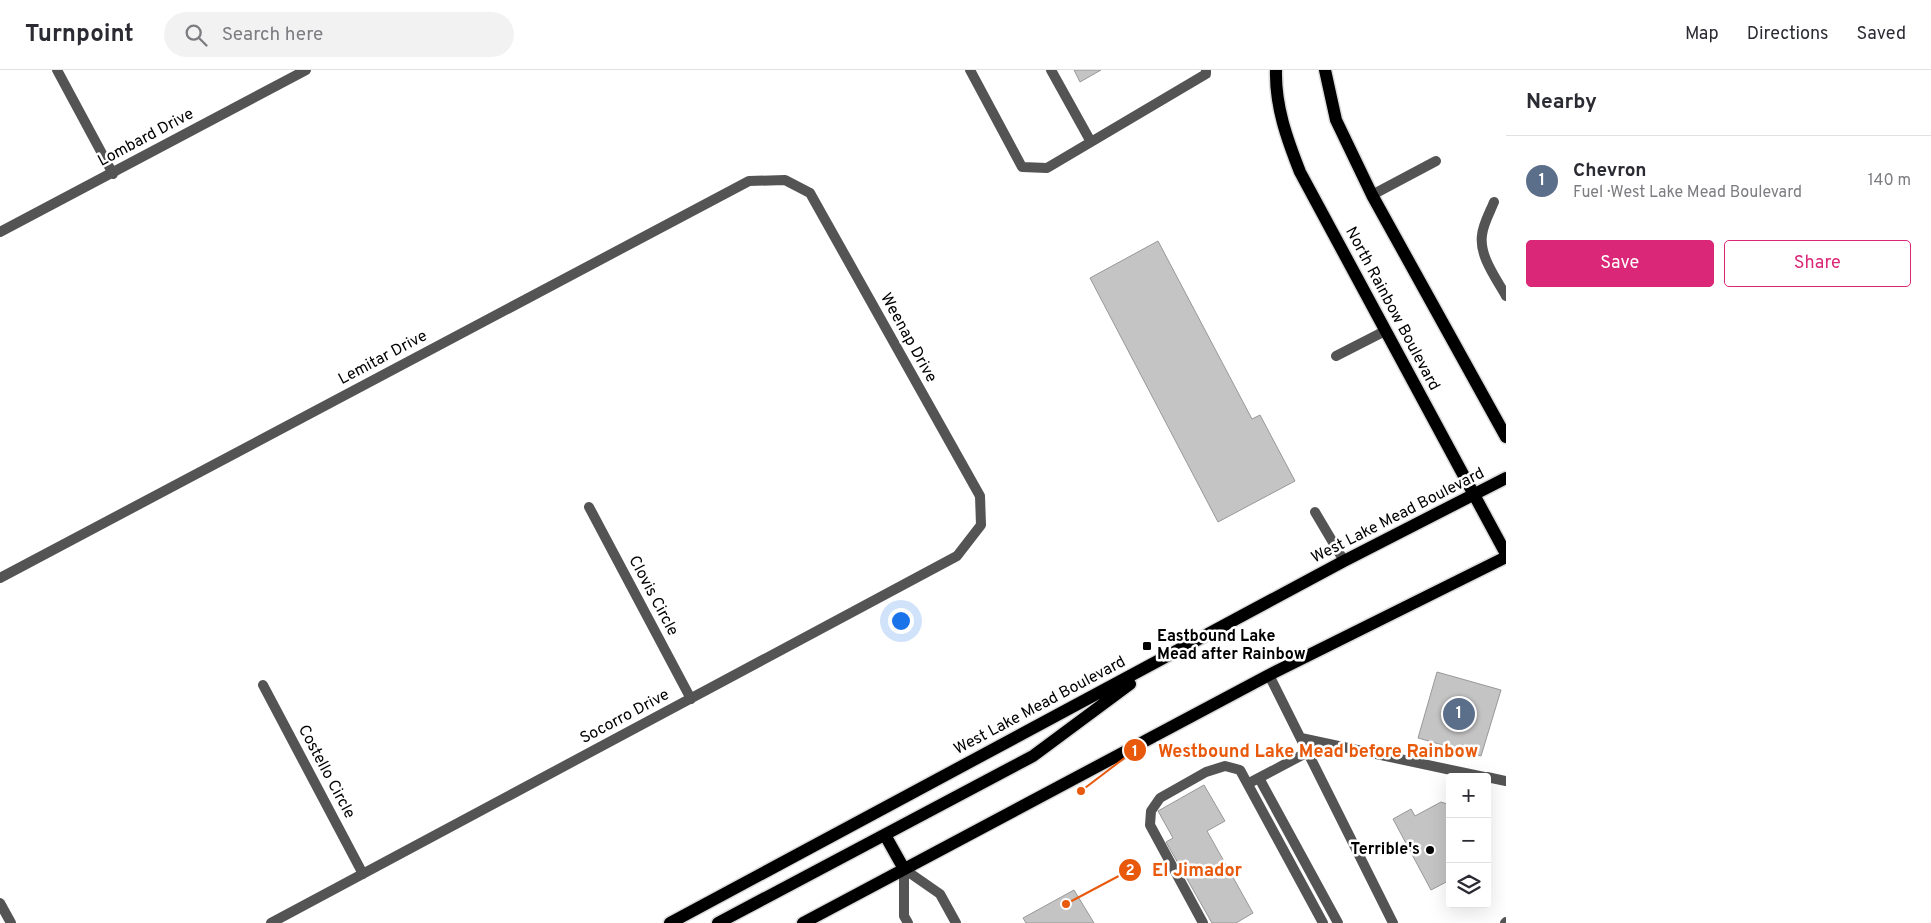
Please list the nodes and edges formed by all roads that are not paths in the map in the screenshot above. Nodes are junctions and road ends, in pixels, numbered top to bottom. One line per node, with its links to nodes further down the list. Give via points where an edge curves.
1 (57, 70): 10 (street)
2 (306, 70): 10 (street, Lombard Drive)
3 (970, 70): 8 (street, via 1022,167 1047,168)
4 (1051, 70): 8 (street)
5 (1206, 70): 8 (street, via 1206,74)
6 (1276, 70): 16 (main road, North Rainbow Boulevard, via 1278,105 1300,172)
7 (1325, 70): 12 (main road, via 1336,120)
8 (1091, 142)
9 (1436, 161): 12 (street)
10 (112, 174): 14 (street, Lombard Drive)
11 (785, 180): 23 (street, Weenap Drive, via 810,193 980,496); 26 (street, Lemitar Drive, via 749,181)
12 (1372, 195): 18 (main road)
13 (1494, 202): 15 (street, via 1482,233 1482,245)
14 (0, 232)
15 (1506, 296)
16 (1385, 331): 17 (street); 20 (main road, North Rainbow Boulevard)
17 (1336, 356)
18 (1506, 437)
19 (1506, 478): 20 (main road, West Lake Mead Boulevard)
20 (1475, 495): 24 (main road, North Rainbow Boulevard); 25 (main road, West Lake Mead Boulevard)
21 (589, 507): 30 (street, Clovis Circle)
22 (1315, 512): 25 (street)
23 (981, 525): 30 (street, Socorro Drive, via 957,556)
24 (1506, 556): 28 (main road)
25 (1344, 561): 27 (main road, West Lake Mead Boulevard)
26 (0, 578)
27 (1164, 658): 38 (main road, via 1033,756); 44 (main road, West Lake Mead Boulevard)
28 (1269, 675): 31 (street); 39 (main road)
29 (263, 685): 40 (street, Costello Circle)
30 (690, 699): 40 (street, Socorro Drive)
31 (1300, 738): 32 (street); 33 (street)
32 (1308, 752): 34 (street); 52 (street)
33 (1467, 773)
34 (1259, 778): 37 (street); 51 (street)
35 (1491, 778): 36 (street)
36 (1506, 781)
37 (1248, 784): 49 (street, via 1240,770 1225,766 1206,772 1160,798 1151,811 1150,825); 50 (street)
38 (885, 835): 39 (main road); 45 (main road)
39 (904, 869): 46 (main road); 47 (street, via 904,916); 48 (street, via 940,894)
40 (363, 874): 43 (street, Socorro Drive)
41 (0, 902): 42 (street)
42 (11, 923)
43 (271, 923)
44 (670, 923)
45 (718, 923)
46 (803, 923)
47 (908, 923)
48 (956, 923)
49 (1203, 923)
50 (1324, 923)
51 (1338, 923)
52 (1393, 923)

